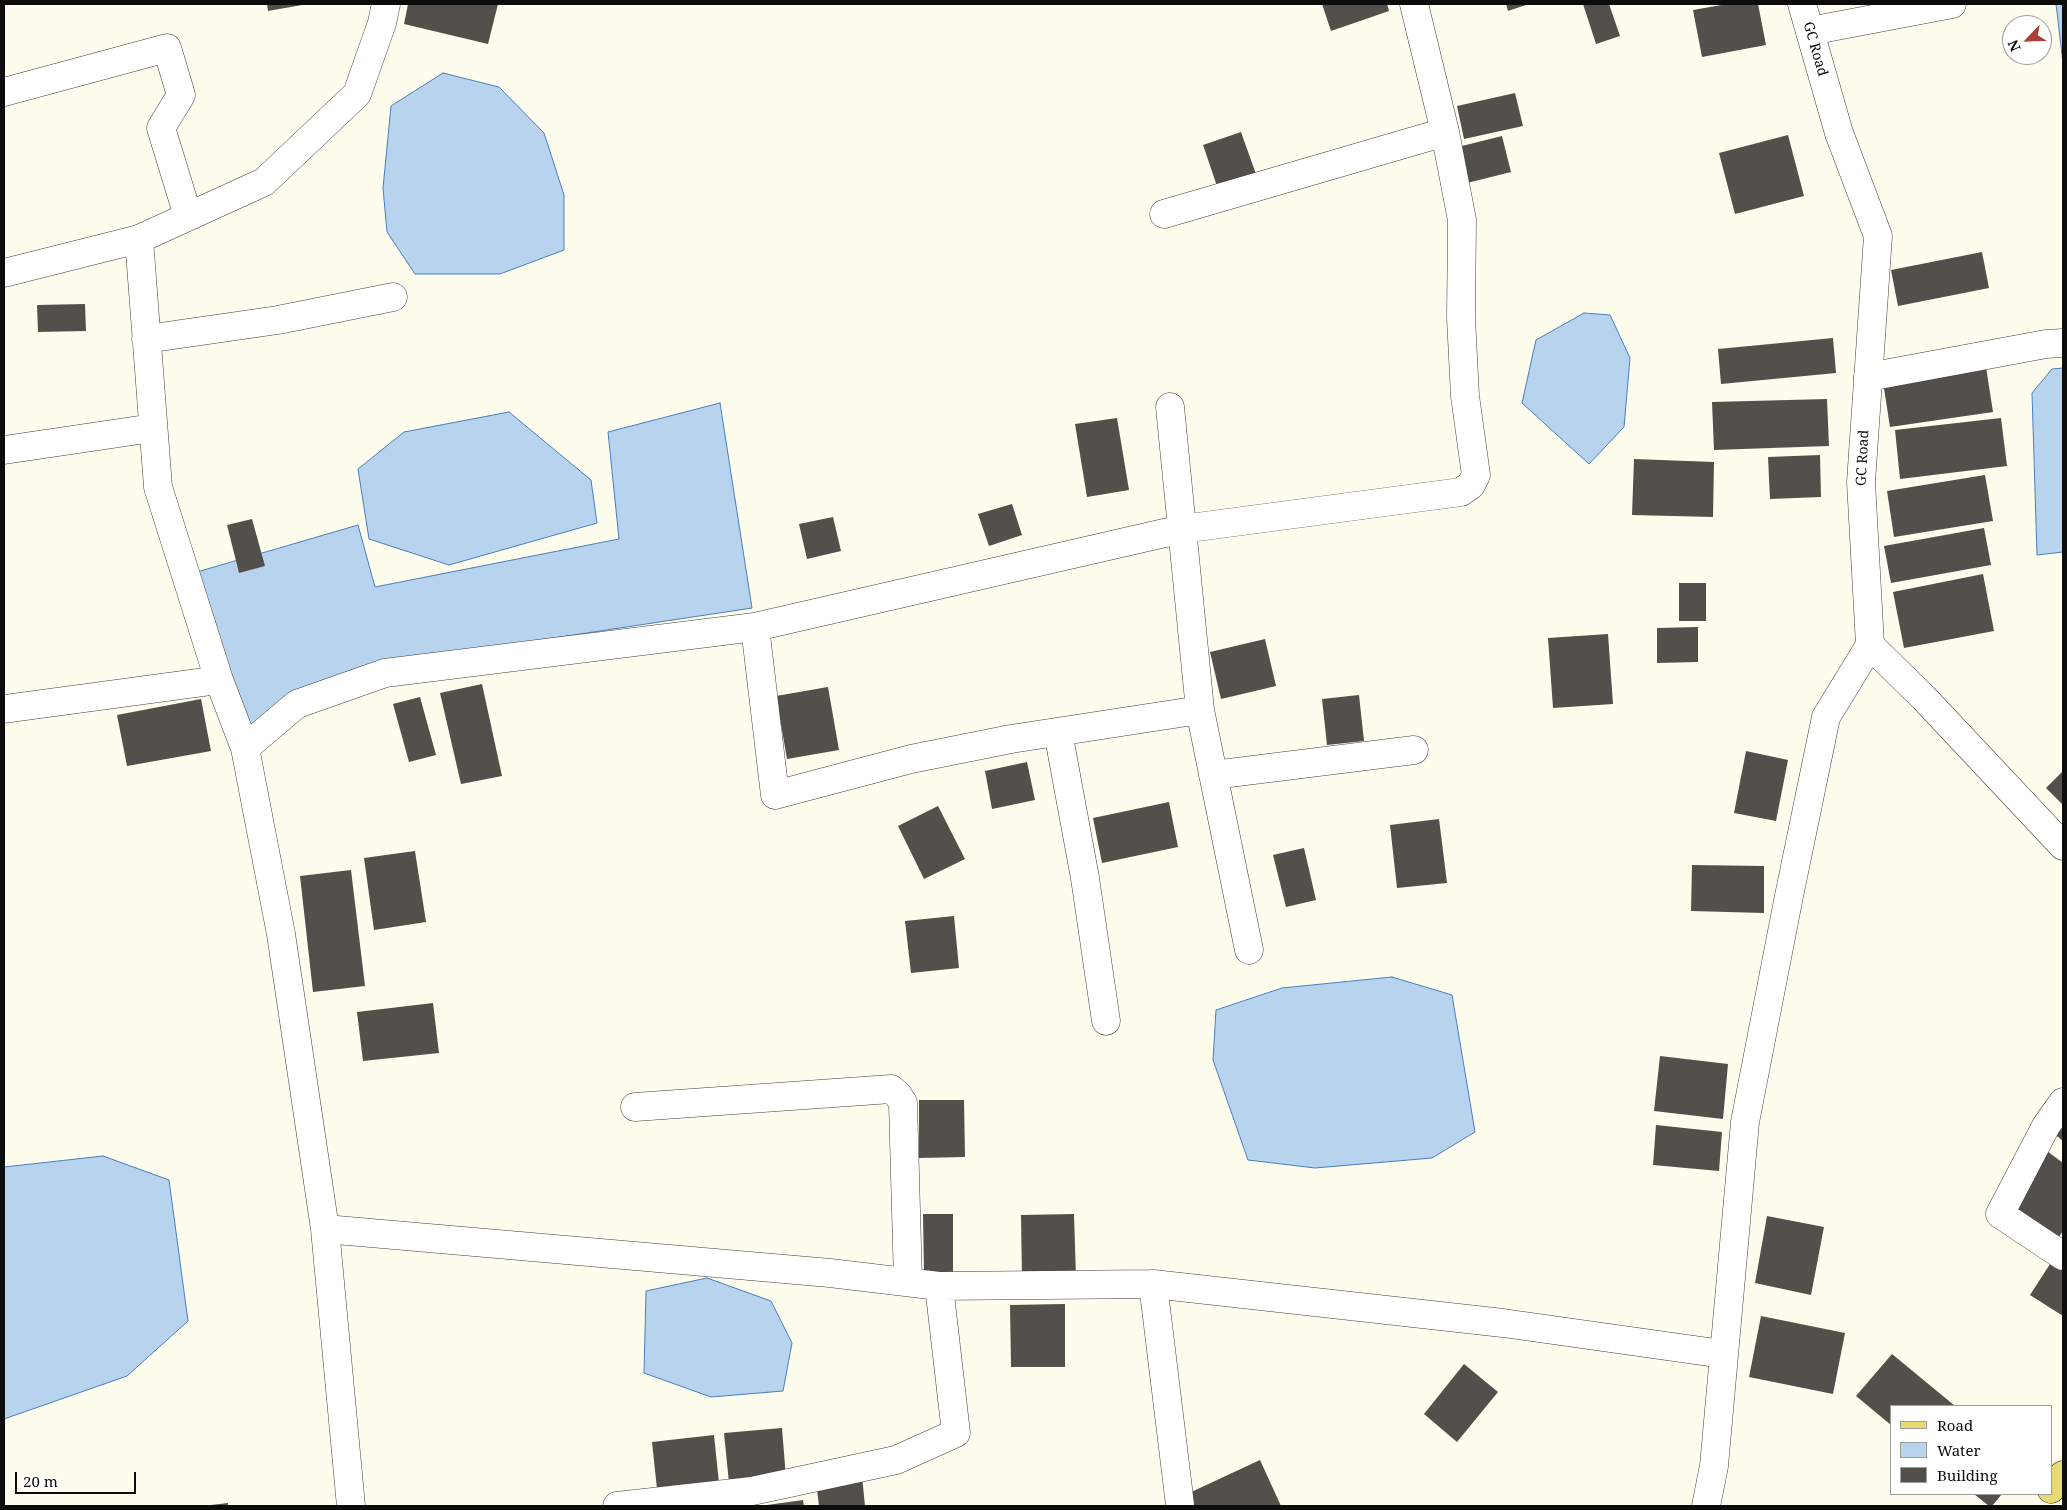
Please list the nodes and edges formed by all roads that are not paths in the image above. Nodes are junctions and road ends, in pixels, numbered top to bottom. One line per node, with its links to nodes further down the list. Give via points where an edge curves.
1 (386, 4): 9 (street, via 357,94 264,182)
2 (1414, 4): 7 (street)
3 (1802, 4): 5 (street, GC Road)
4 (1952, 4): 5 (street)
5 (1810, 31): 15 (street, GC Road, via 1839,133 1878,236)
6 (4, 92): 9 (street, via 168,48 181,95 161,128)
7 (1446, 132): 8 (street); 19 (street, via 1462,220 1461,318 1465,396 1476,475 1471,485 1461,492)
8 (1164, 214)
9 (188, 216): 10 (street)
10 (139, 239): 11 (street); 13 (street)
11 (4, 273)
12 (393, 297): 13 (street, via 278,320)
13 (146, 340): 17 (street)
14 (2063, 343): 15 (street)
15 (1868, 377): 21 (street, GC Road, via 1861,482)
16 (1170, 406): 19 (street)
17 (153, 428): 18 (street); 22 (street, via 158,487)
18 (4, 450)
19 (1182, 529): 20 (street); 24 (street)
20 (755, 627): 25 (street, via 775,795 911,758); 26 (street, via 385,673 297,704)
21 (1870, 645): 29 (street); 39 (street, via 1826,716 1790,887 1745,1122)
22 (219, 680): 23 (street); 26 (street)
23 (4, 709)
24 (1200, 710): 25 (street); 28 (street)
25 (1058, 732): 31 (street, via 1085,878)
26 (245, 748): 34 (street, via 281,934)
27 (1414, 750): 28 (street)
28 (1213, 775): 30 (street)
29 (2063, 846)
30 (1248, 950)
31 (1106, 1021)
32 (2063, 1102): 35 (street, via 2046,1126 2000,1214)
33 (635, 1108): 36 (street, via 890,1089 903,1103)
34 (325, 1229): 36 (street); 44 (street)
35 (2063, 1256)
36 (908, 1282): 38 (street)
37 (1153, 1284): 38 (street); 39 (street, via 1504,1323); 43 (street)
38 (939, 1286): 45 (street, via 956,1434 896,1460 752,1491)
39 (1724, 1354): 46 (street, via 1714,1466)
40 (2063, 1475): 41 (main road)
41 (2052, 1488)
42 (2046, 1495): 47 (main road)
43 (1180, 1505)
44 (351, 1506)
45 (617, 1506)
46 (1706, 1506)
47 (2036, 1506)

